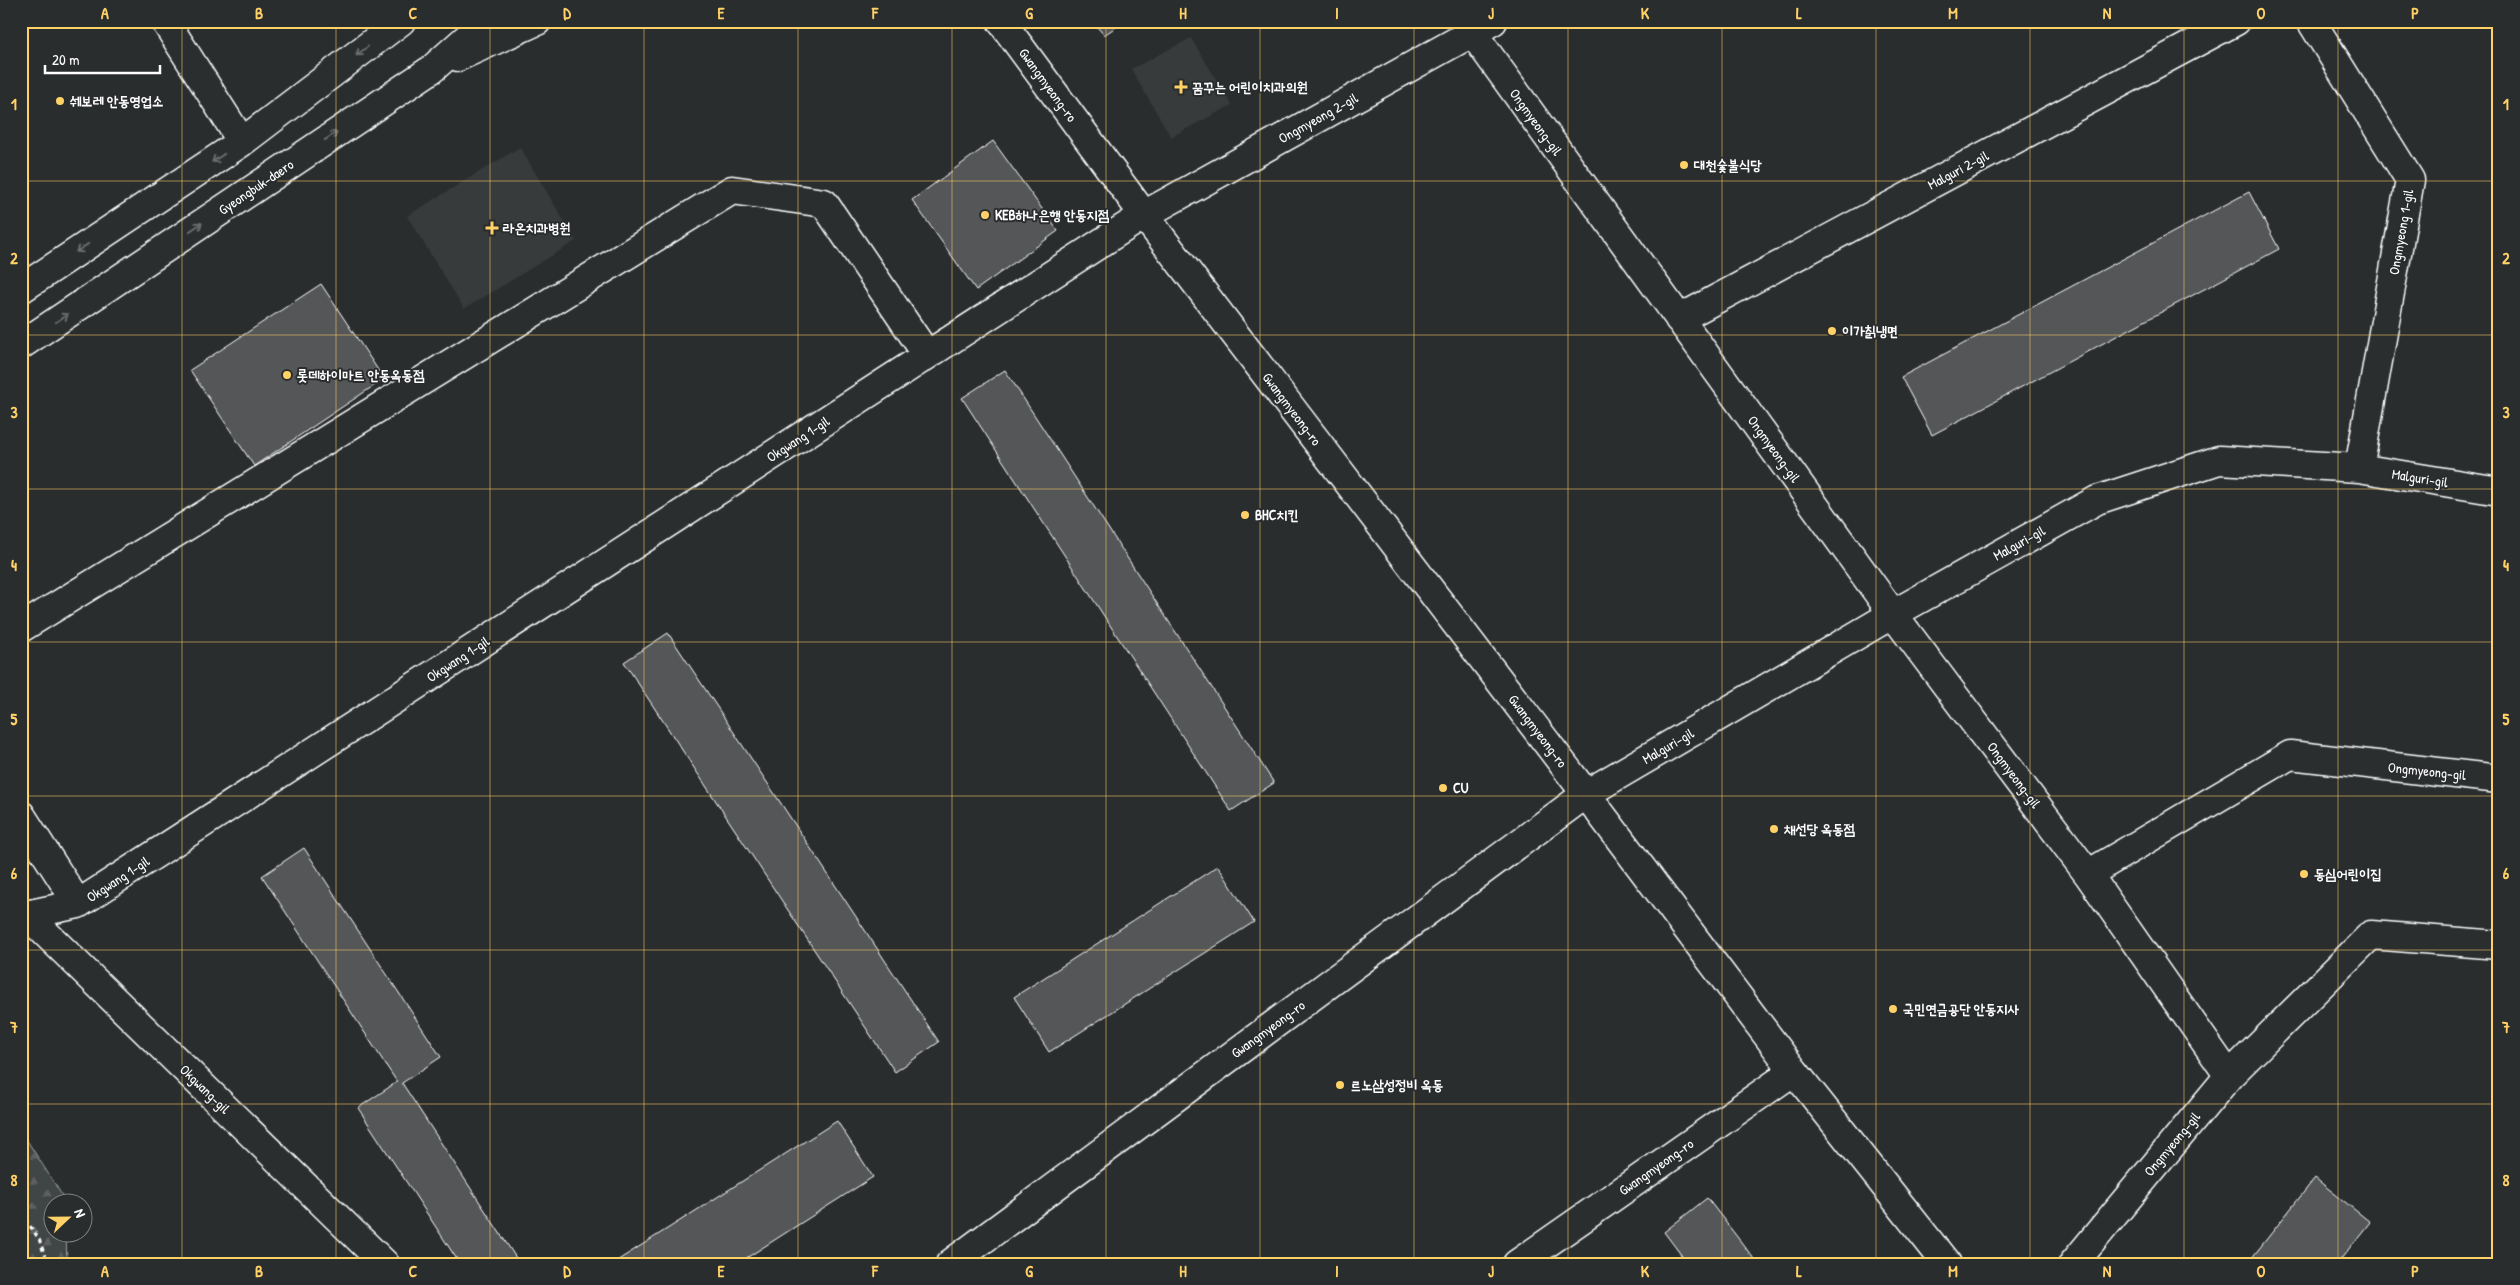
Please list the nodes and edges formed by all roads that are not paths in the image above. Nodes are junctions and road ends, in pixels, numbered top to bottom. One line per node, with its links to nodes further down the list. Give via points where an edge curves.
1 (165, 21): 10 (street)
2 (401, 21): 10 (street, one-way to 10)
3 (486, 21): 9 (street, Gyeongbuk-daero)
4 (537, 21): 9 (street)
5 (1001, 21): 11 (street, Gwangmyeong-ro)
6 (2236, 21): 13 (street, Malguri 2-gil)
7 (2311, 21): 16 (street, Ongmyeong 1-gil, via 2410,180)
8 (1476, 25): 11 (street, Ongmyeong 2-gil); 13 (street, Ongmyeong-gil)
9 (432, 69): 14 (street, Gyeongbuk-daero, one-way to 9)
10 (242, 142): 12 (street, one-way to 12)
11 (1144, 215): 15 (street, Okgwang 1-gil); 21 (street, Gwangmyeong-ro)
12 (21, 289)
13 (1679, 318): 18 (street, Ongmyeong-gil)
14 (21, 345)
15 (927, 355): 19 (street, via 824,203 732,190); 24 (street, Okgwang 1-gil)
16 (2359, 468): 17 (street, Malguri-gil); 18 (street, Malguri-gil, via 2219,460 2097,500)
17 (2499, 491)
18 (1893, 614): 21 (street, Malguri-gil); 23 (street, Ongmyeong-gil)
19 (21, 628)
20 (2499, 779): 23 (street, Ongmyeong-gil, via 2290,755)
21 (1586, 794): 27 (street, Gwangmyeong-ro); 30 (street, Gwangmyeong-ro)
22 (21, 815): 24 (street, Okgwang 1-gil)
23 (2088, 874): 28 (street, Ongmyeong-gil)
24 (78, 904): 25 (street, Okgwang-gil)
25 (23, 915): 29 (street, Okgwang-gil)
26 (2499, 944): 28 (street, via 2372,935)
27 (1794, 1071): 31 (street, Gwangmyeong-ro); 32 (street, Gwangmyeong-ro)
28 (2229, 1076): 33 (street, Ongmyeong-gil)
29 (385, 1264)
30 (950, 1264)
31 (1517, 1264)
32 (1947, 1264)
33 (2073, 1264)

